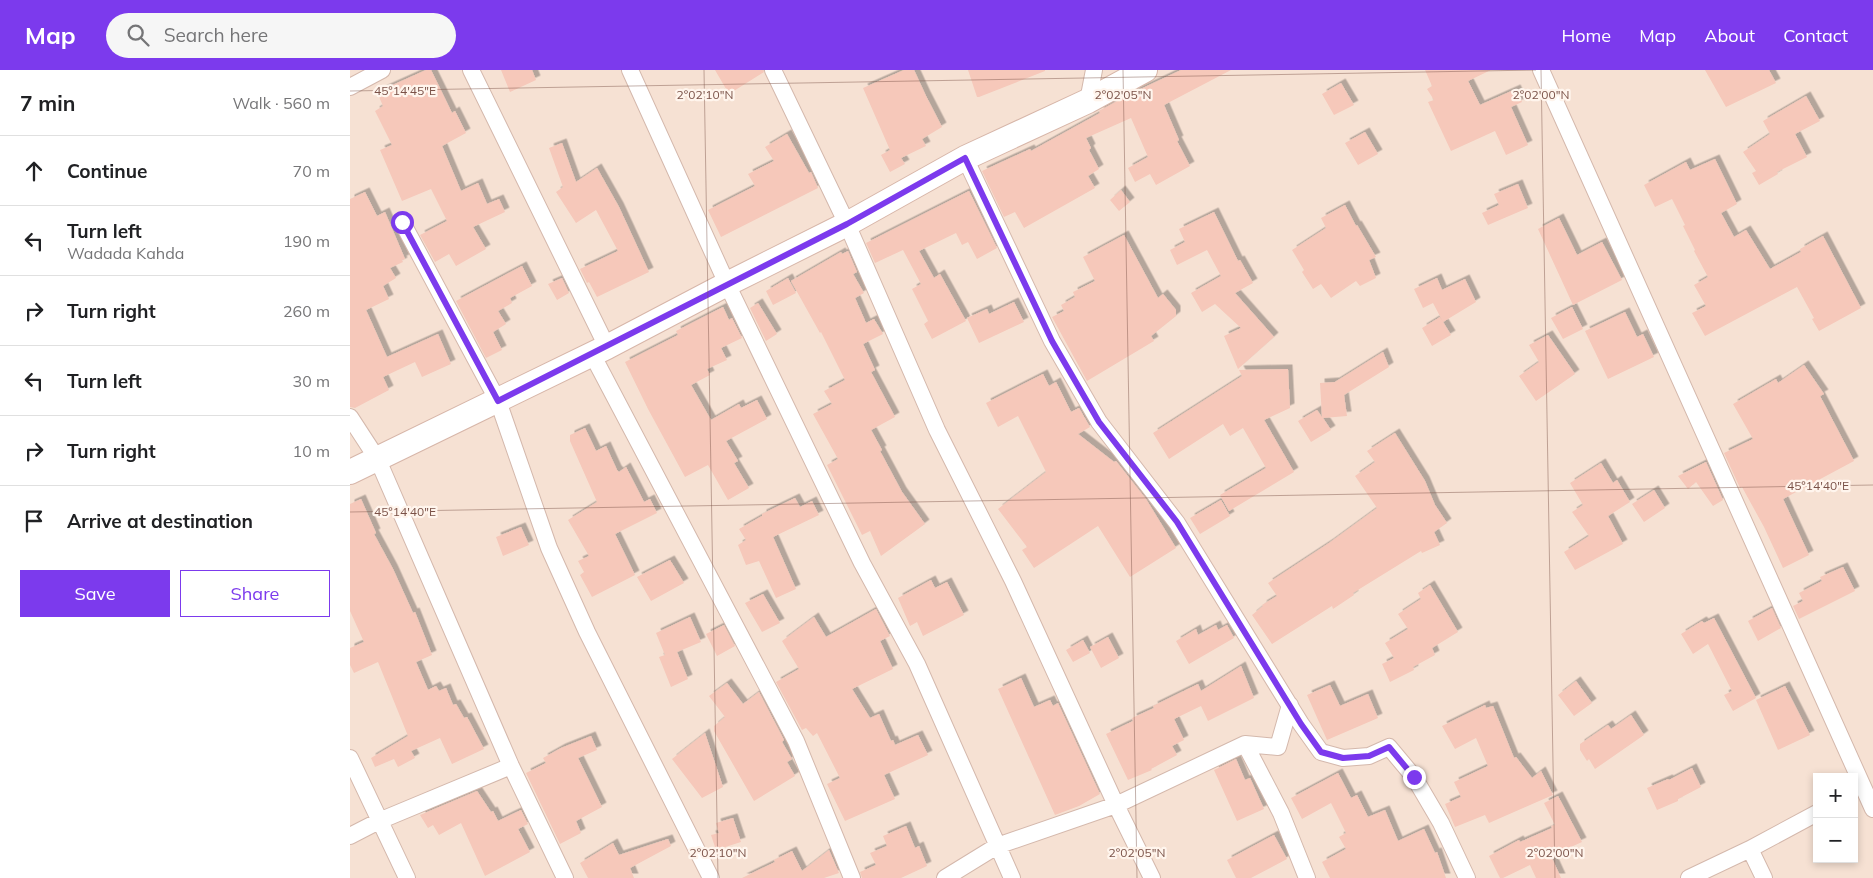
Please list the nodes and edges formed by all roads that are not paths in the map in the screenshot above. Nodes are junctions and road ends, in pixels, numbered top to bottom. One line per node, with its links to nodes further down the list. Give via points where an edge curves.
1 (382, 70): 8 (street)
2 (470, 70): 14 (street)
3 (630, 70): 13 (street)
4 (773, 70): 12 (street)
5 (1094, 70): 9 (street)
6 (1145, 70): 9 (main road)
7 (1541, 70): 23 (street)
8 (350, 87)
9 (1088, 101): 10 (main road)
10 (965, 158): 12 (main road); 19 (street, via 1052,341 1099,422 1177,522)
11 (402, 222): 15 (street)
12 (847, 224): 13 (main road); 24 (street, via 937,430 1013,582)
13 (727, 284): 14 (main road); 29 (street, via 862,562 917,664)
14 (599, 350): 15 (main road); 34 (street, via 796,741)
15 (498, 401): 17 (main road); 33 (street, via 550,548 587,632)
16 (350, 417): 17 (street)
17 (378, 460): 18 (main road); 22 (street)
18 (350, 472)
19 (1290, 704): 20 (street, via 1278,748); 39 (street, via 1321,752 1343,758 1369,756 1389,747 1414,777 1441,823)
20 (1246, 744): 24 (street); 38 (street, via 1281,813)
21 (350, 758): 27 (street)
22 (511, 766): 27 (street); 32 (street)
23 (1859, 791): 25 (street)
24 (1116, 805): 29 (street); 37 (street)
25 (1873, 809)
26 (1813, 815): 30 (street)
27 (379, 821): 28 (street); 31 (street)
28 (350, 836)
29 (997, 846): 35 (street); 36 (street)
30 (1750, 849): 40 (street); 41 (street)
31 (407, 878)
32 (565, 878)
33 (711, 878)
34 (852, 878)
35 (945, 878)
36 (1012, 878)
37 (1152, 878)
38 (1307, 878)
39 (1467, 878)
40 (1689, 878)
41 (1764, 878)

